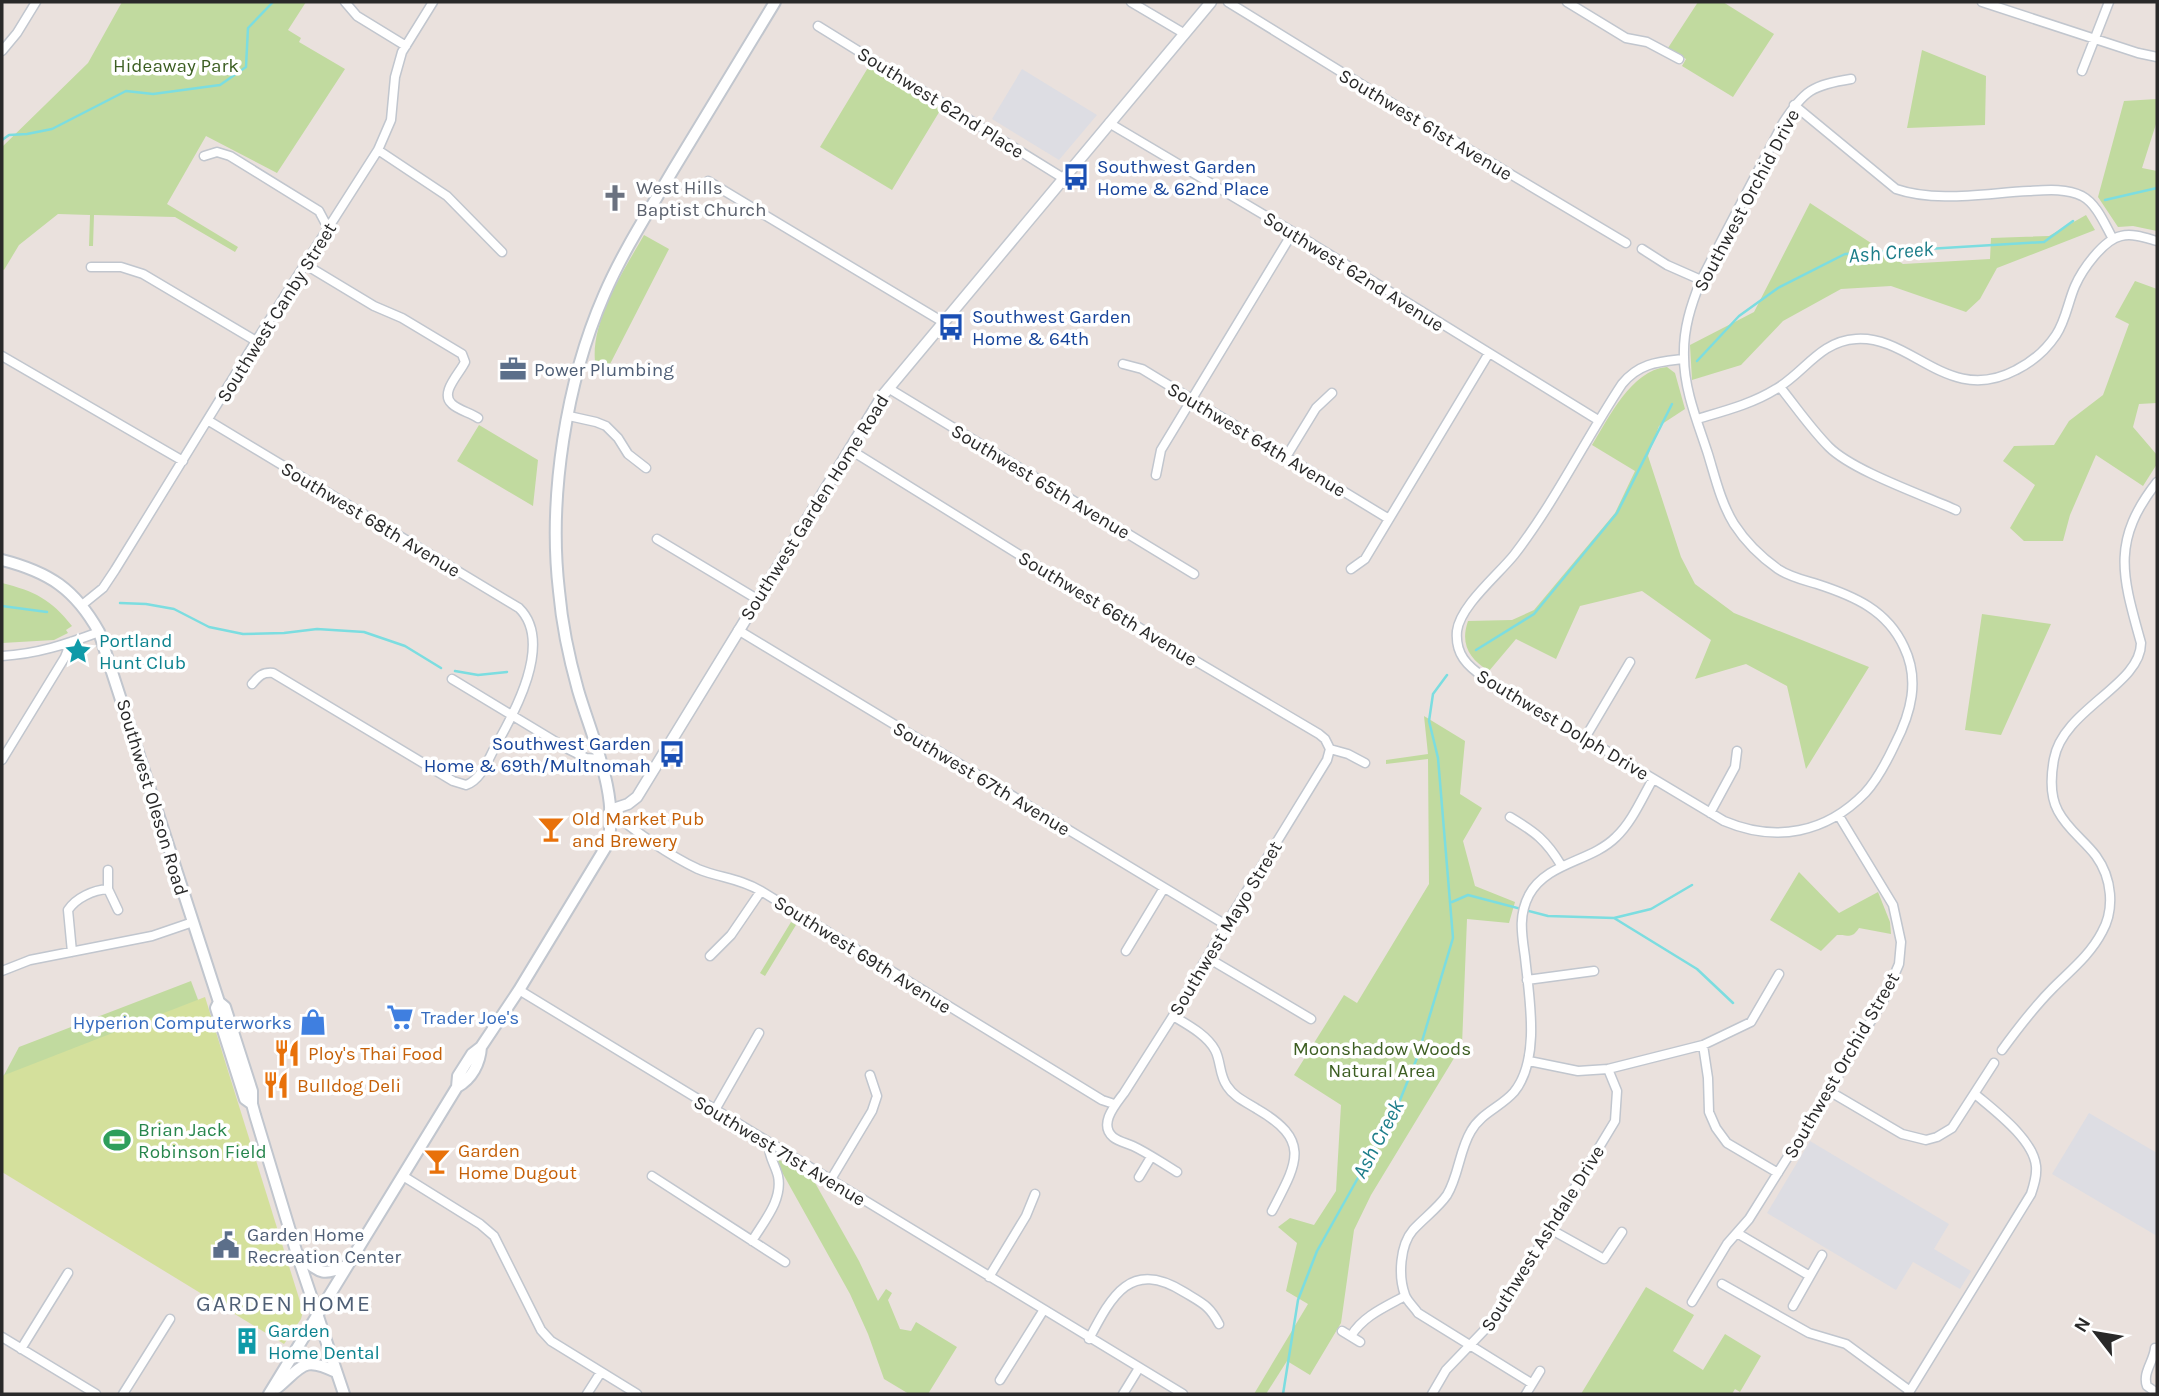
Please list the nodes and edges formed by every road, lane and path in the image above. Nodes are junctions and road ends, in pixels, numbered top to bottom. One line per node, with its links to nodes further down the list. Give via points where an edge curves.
1 (37, 2): 15 (street)
2 (345, 2): 14 (street, via 358,16)
3 (433, 2): 14 (street, Southwest Canby Street)
4 (775, 2): 46 (main road, via 620,262 588,338)
5 (1131, 2): 12 (street)
6 (1211, 2): 12 (street, Southwest Garden Home Road)
7 (1228, 2): 30 (street, Southwest 61st Avenue)
8 (1567, 2): 17 (street, via 1626,38 1647,42)
9 (1982, 2): 13 (street)
10 (2109, 2): 13 (street)
11 (818, 26): 24 (street, Southwest 62nd Place)
12 (1185, 34): 21 (street, Southwest Garden Home Road)
13 (2095, 39): 16 (street); 18 (street)
14 (406, 46): 22 (street, Southwest Canby Street, via 397,69 391,120)
15 (2, 51)
16 (2157, 57)
17 (1679, 59)
18 (2082, 71)
19 (1852, 79): 20 (street, Southwest Orchid Drive, via 1813,88)
20 (1794, 105): 28 (street, via 1896,189 1935,196 2058,190 2080,195); 35 (street, Southwest Orchid Drive)
21 (1109, 123): 24 (street, Southwest Garden Home Road); 27 (street, Southwest 62nd Avenue)
22 (378, 150): 26 (street, Southwest Canby Street); 32 (street, via 447,196)
23 (204, 156): 26 (street, via 218,152 230,156 319,211)
24 (1063, 178): 36 (street, Southwest Garden Home Road)
25 (708, 181): 36 (street)
26 (328, 228): 33 (street, Southwest Canby Street)
27 (1293, 232): 38 (street, Southwest 62nd Avenue); 45 (street)
28 (2113, 239): 29 (street, via 2134,236); 42 (street, via 2083,271 2057,334 2014,372 1981,379 1950,376 1892,346 1855,339 1823,350)
29 (2157, 241)
30 (1626, 243)
31 (1642, 249): 35 (street)
32 (502, 252)
33 (306, 265): 37 (street, Southwest Canby Street); 47 (street, via 462,354 465,362 447,397)
34 (91, 267): 37 (street, via 121,267 143,274)
35 (1701, 280): 40 (street, Southwest Orchid Drive, via 1687,319)
36 (943, 322): 43 (street, Southwest Garden Home Road)
37 (256, 341): 50 (street, Southwest Canby Street)
38 (1489, 354): 49 (street, Southwest 62nd Avenue); 58 (street)
39 (2, 356): 53 (street)
40 (1684, 359): 48 (street, Southwest Orchid Drive); 49 (street, Southwest Dolph Drive, via 1637,369)
41 (1123, 364): 45 (street, Southwest 64th Avenue, via 1142,369)
42 (1780, 387): 48 (street); 57 (street, via 1838,455)
43 (888, 388): 51 (street, Southwest Garden Home Road); 62 (street, Southwest 65th Avenue)
44 (1332, 393): 52 (street, via 1316,408)
45 (1191, 400): 52 (street, Southwest 64th Avenue); 55 (street, via 1161,450)
46 (569, 416): 54 (street, via 606,426); 76 (main road, via 557,499 559,590 572,666)
47 (478, 418)
48 (1697, 419): 82 (street, Southwest Orchid Drive, via 1727,511 1753,549 1790,576 1855,597 1895,629 1906,650 1912,701 1902,731 1866,792)
49 (1598, 420): 73 (street, Southwest Dolph Drive, via 1526,538 1464,613 1457,631 1461,659 1469,667)
50 (209, 421): 53 (street, Southwest Canby Street); 72 (street, Southwest 68th Avenue, via 519,608 530,621 532,639 530,664)
51 (849, 449): 63 (street, Southwest Garden Home Road); 74 (street, Southwest 66th Avenue, via 1319,734)
52 (1286, 457): 58 (street, Southwest 64th Avenue)
53 (183, 461): 64 (street, Southwest Canby Street, via 109,580)
54 (646, 468)
55 (1156, 475)
56 (2157, 482): 105 (street, via 2130,526 2123,553 2141,652 2125,677 2073,724 2054,758 2052,786 2057,810 2102,866 2111,908 2101,934 2080,963 2037,1005)
57 (1956, 510)
58 (1389, 519): 61 (street, via 1365,559)
59 (657, 539): 63 (street)
60 (2, 560): 64 (main road, Southwest Oleson Road, via 43,573)
61 (1351, 569)
62 (1194, 574)
63 (757, 599): 65 (street, Southwest Garden Home Road)
64 (82, 605): 66 (main road, Southwest Oleson Road)
65 (738, 630): 80 (street, Southwest Garden Home Road, via 637,796); 87 (street, Southwest 67th Avenue)
66 (99, 632): 67 (street); 90 (main road, Southwest Oleson Road)
67 (71, 642): 68 (street, via 32,654); 77 (street)
68 (2, 656)
69 (1630, 662): 73 (street)
70 (452, 679): 72 (street)
71 (252, 684): 72 (street, via 259,675 273,673 467,785 478,776)
72 (513, 716): 76 (street, via 579,755)
73 (1585, 738): 79 (street, Southwest Dolph Drive)
74 (1330, 749): 78 (street, Southwest 66th Avenue); 91 (street, Southwest Mayo Street)
75 (1737, 751): 81 (street, via 1735,767)
76 (599, 759): 80 (main road)
77 (2, 760)
78 (1365, 764)
79 (1653, 779): 81 (street, Southwest Dolph Drive); 84 (street, via 1616,838 1597,852)
80 (610, 810): 88 (street, Southwest 69th Avenue, via 696,868); 100 (main road, via 607,845)
81 (1710, 813): 82 (street, Southwest Dolph Drive, via 1737,826 1775,833 1811,828)
82 (1839, 816): 110 (street, Southwest Orchid Street, via 1893,905 1901,953 1893,982)
83 (1510, 817): 84 (street, via 1548,844)
84 (1561, 865): 99 (street, via 1531,892 1521,913)
85 (108, 870): 86 (street)
86 (108, 888): 89 (street); 93 (street, via 96,890 68,910)
87 (1164, 888): 91 (street, Southwest 67th Avenue); 92 (street)
88 (761, 891): 94 (street, via 731,935); 112 (street, Southwest 69th Avenue)
89 (118, 910)
90 (192, 922): 93 (street, via 152,936); 128 (main road, Southwest Oleson Road)
91 (1226, 925): 95 (street, Southwest Mayo Street)
92 (1126, 951)
93 (72, 952): 96 (street)
94 (710, 956)
95 (1208, 958): 101 (street, Southwest Mayo Street); 102 (street)
96 (2, 971)
97 (1594, 971): 99 (street)
98 (1779, 974): 104 (street, via 1751,1022)
99 (1527, 980): 106 (street)
100 (519, 990): 113 (street, Southwest 71st Avenue); 118 (main road, via 481,1047 480,1059 467,1082 457,1087)
101 (1173, 1016): 112 (street, Southwest Mayo Street); 123 (street, via 1216,1051 1221,1074 1236,1097 1287,1131 1295,1147 1294,1169)
102 (1311, 1019)
103 (760, 1033): 113 (street)
104 (1703, 1045): 108 (street); 117 (street, via 1709,1112 1716,1128 1727,1143)
105 (2002, 1050)
106 (1529, 1061): 108 (street, via 1578,1071); 136 (street, via 1514,1092 1471,1129 1445,1198 1403,1245)
107 (1994, 1063): 111 (street)
108 (1608, 1069): 124 (street, Southwest Ashdale Drive, via 1616,1091 1615,1121)
109 (870, 1075): 121 (street, via 877,1096 872,1111)
110 (1829, 1091): 111 (street, via 1902,1134 1926,1140 1952,1128); 117 (street, Southwest Orchid Street)
111 (1975, 1094): 157 (street, via 2031,1150 2036,1175 2031,1194)
112 (1114, 1104): 115 (street, via 1107,1122 1111,1135)
113 (715, 1110): 114 (street, Southwest 71st Avenue)
114 (769, 1144): 121 (street, Southwest 71st Avenue); 127 (street, via 778,1195)
115 (1151, 1157): 116 (street); 120 (street)
116 (1177, 1172)
117 (1778, 1173): 126 (street, Southwest Orchid Street)
118 (403, 1176): 131 (main road); 154 (street, via 486,1228 543,1333)
119 (652, 1176): 127 (street)
120 (1139, 1177)
121 (830, 1181): 134 (street, Southwest 71st Avenue)
122 (1035, 1194): 134 (street)
123 (1272, 1211)
124 (1550, 1229): 125 (street, via 1604,1259); 148 (street, Southwest Ashdale Drive, via 1496,1318)
125 (1622, 1233)
126 (1737, 1233): 133 (street); 137 (street, Southwest Orchid Street)
127 (752, 1241): 130 (street)
128 (298, 1254): 131 (main road, via 323,1273); 140 (main road, Southwest Oleson Road)
129 (1822, 1255): 133 (street)
130 (785, 1262)
131 (348, 1265): 140 (main road)
132 (68, 1273): 150 (street)
133 (1810, 1276): 138 (street)
134 (989, 1277): 139 (street, Southwest 71st Avenue)
135 (1722, 1284): 157 (street, via 1809,1333 1846,1344)
136 (1405, 1296): 144 (street, via 1358,1324); 148 (street, via 1418,1312)
137 (1692, 1302)
138 (1793, 1306)
139 (1043, 1311): 146 (street, Southwest 71st Avenue); 155 (street)
140 (317, 1315): 153 (main road, Southwest Oleson Road); 161 (main road)
141 (170, 1319): 160 (street)
142 (1220, 1324): 146 (street, via 1212,1310 1175,1287 1142,1279 1125,1284)
143 (1342, 1331): 144 (street)
144 (1350, 1336): 147 (street)
145 (2, 1337): 150 (street)
146 (1089, 1339): 151 (street, Southwest 71st Avenue)
147 (1360, 1342)
148 (1471, 1346): 156 (street); 167 (street, Southwest Ashdale Drive, via 1446,1370)
149 (2155, 1348): 158 (street, via 2145,1378)
150 (21, 1349): 159 (street)
151 (1139, 1368): 165 (street); 166 (street, Southwest 71st Avenue)
152 (1540, 1371): 156 (street)
153 (336, 1372): 161 (main road, via 305,1364); 162 (main road, Southwest Oleson Road)
154 (601, 1372): 163 (street); 164 (street)
155 (1000, 1380)
156 (1531, 1383): 168 (street)
157 (1909, 1393)
158 (2157, 1393)
159 (96, 1394)
160 (123, 1394)
161 (269, 1394)
162 (344, 1394)
163 (587, 1394)
164 (637, 1394)
165 (1124, 1394)
166 (1183, 1394)
167 (1432, 1394)
168 (1526, 1394)

